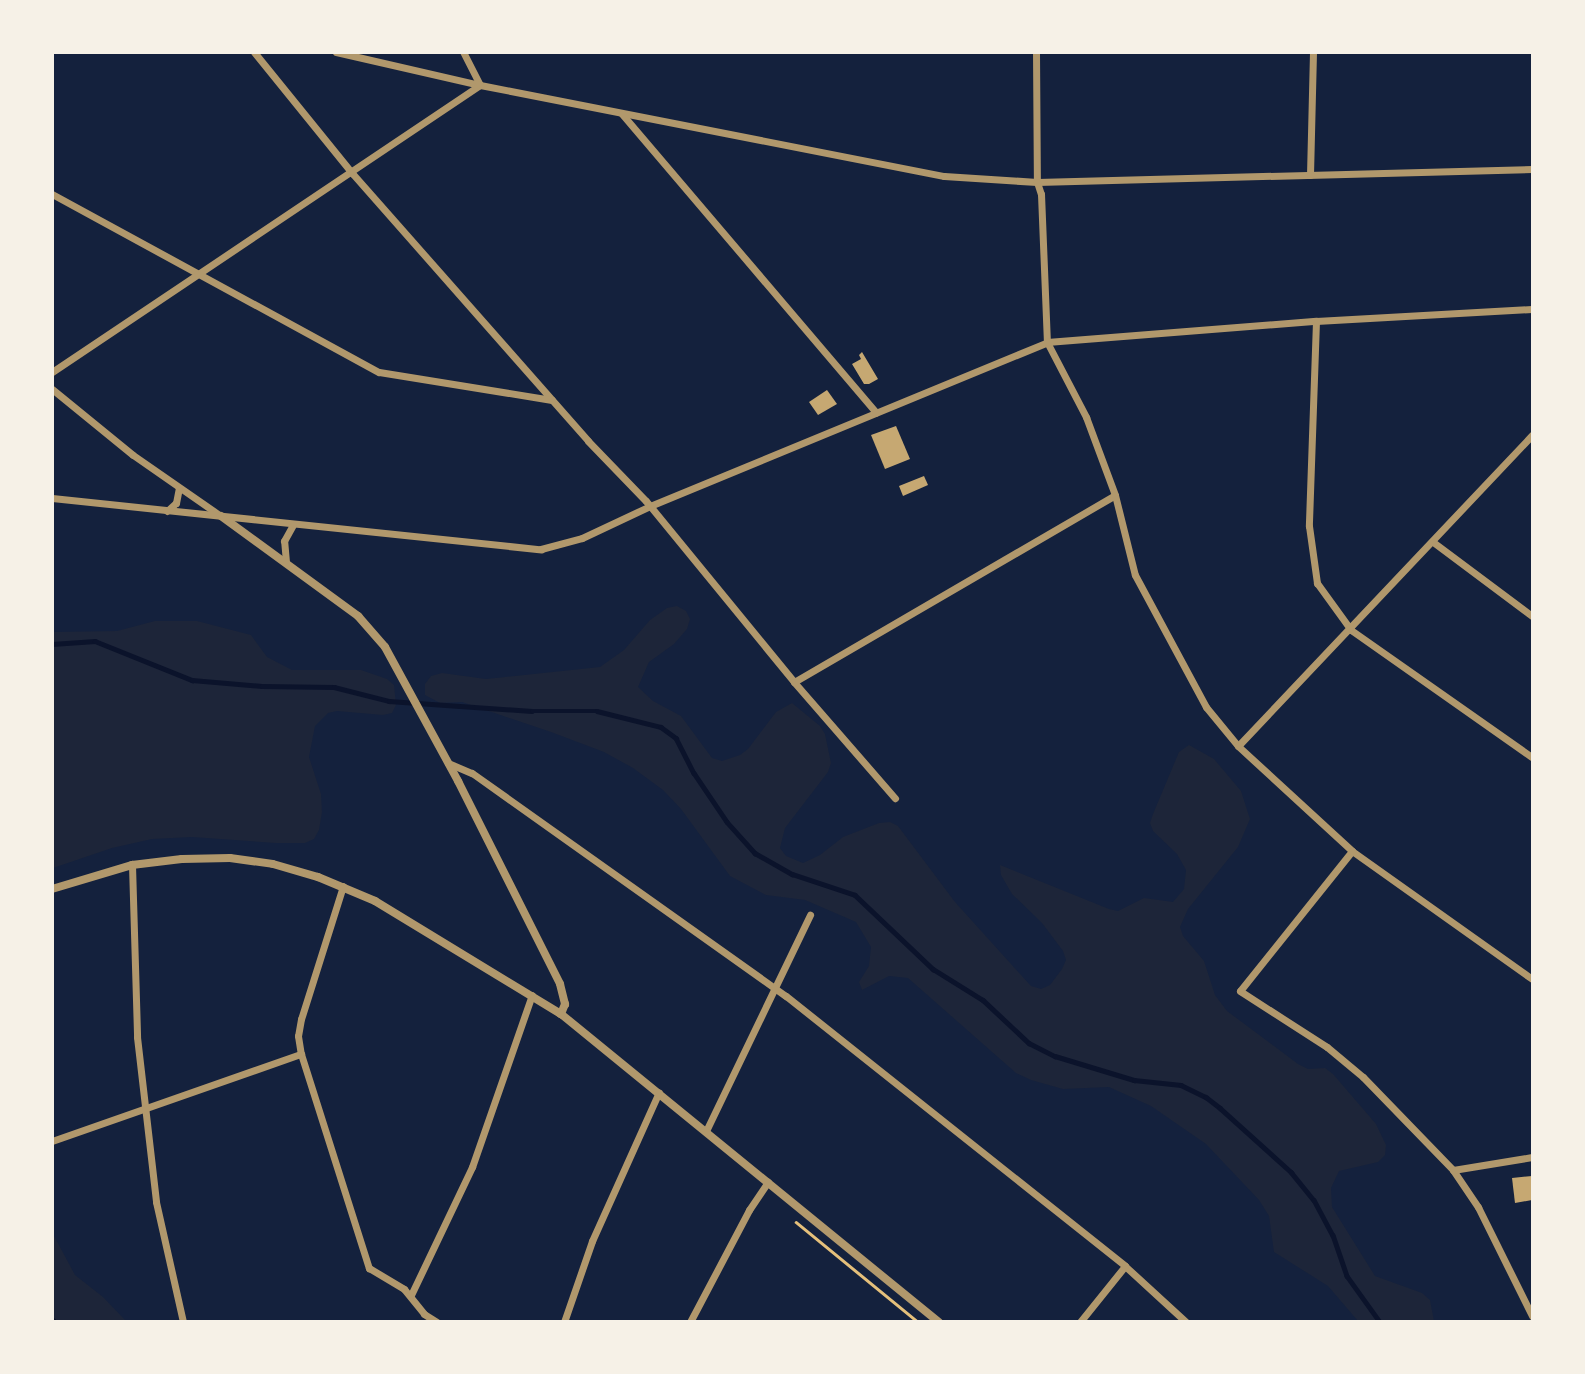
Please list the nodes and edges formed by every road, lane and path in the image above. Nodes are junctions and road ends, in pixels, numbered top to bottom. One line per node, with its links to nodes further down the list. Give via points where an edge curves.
1 (254, 52): 9 (street)
2 (336, 52): 6 (street)
3 (463, 52): 6 (street)
4 (1036, 52): 11 (street)
5 (1313, 52): 10 (street)
6 (480, 85): 7 (street); 9 (street)
7 (621, 113): 11 (street, via 944,176); 20 (street)
8 (1532, 169): 10 (street)
9 (352, 173): 13 (street); 19 (street)
10 (1310, 175): 11 (street)
11 (1037, 181): 16 (street)
12 (52, 194): 13 (street)
13 (197, 276): 17 (street); 19 (street, via 379,372)
14 (1532, 309): 15 (street)
15 (1316, 321): 16 (street); 32 (street, via 1309,526 1317,583)
16 (1047, 342): 20 (street); 23 (street, via 1086,417)
17 (52, 372)
18 (52, 389): 22 (street)
19 (553, 400): 25 (street)
20 (876, 412): 25 (street)
21 (1532, 435): 29 (street)
22 (179, 488): 26 (street, via 176,503); 27 (street)
23 (1115, 495): 33 (street); 34 (street, via 1135,575 1206,707)
24 (52, 498): 26 (street)
25 (650, 506): 28 (street, via 582,538 541,549); 33 (street)
26 (167, 511): 27 (street)
27 (221, 516): 28 (street); 30 (street)
28 (293, 525): 30 (street, via 284,541)
29 (1433, 542): 31 (street); 32 (street)
30 (286, 562): 36 (street, via 358,616 385,646)
31 (1532, 616)
32 (1351, 630): 34 (street); 35 (street)
33 (794, 682): 37 (street)
34 (1238, 746): 38 (street)
35 (1532, 757)
36 (447, 762): 44 (street, via 472,773); 46 (street, via 560,984 565,1004)
37 (895, 799)
38 (1352, 851): 43 (street); 53 (street, via 1240,991 1327,1047 1363,1077)
39 (132, 865): 40 (street, via 230,858 273,864); 41 (street); 49 (street, via 134,999)
40 (343, 886): 45 (street, via 424,928); 47 (street, via 301,1019)
41 (52, 890)
42 (810, 915): 44 (street)
43 (1532, 979)
44 (774, 987): 50 (street); 55 (street)
45 (532, 995): 46 (street); 56 (street, via 472,1167)
46 (561, 1014): 48 (street)
47 (301, 1054): 49 (street); 56 (street, via 369,1268)
48 (659, 1092): 50 (street); 60 (street, via 592,1241)
49 (147, 1107): 51 (street); 58 (street, via 156,1202)
50 (706, 1131): 54 (street)
51 (52, 1140)
52 (1532, 1157): 53 (street)
53 (1453, 1170): 57 (street, via 1478,1207)
54 (768, 1182): 61 (street); 62 (street)
55 (1125, 1266): 63 (street); 64 (street)
56 (411, 1295): 59 (street, via 424,1314)
57 (1532, 1315)
58 (183, 1321)
59 (437, 1321)
60 (564, 1321)
61 (690, 1321)
62 (939, 1321)
63 (1080, 1321)
64 (1186, 1321)

